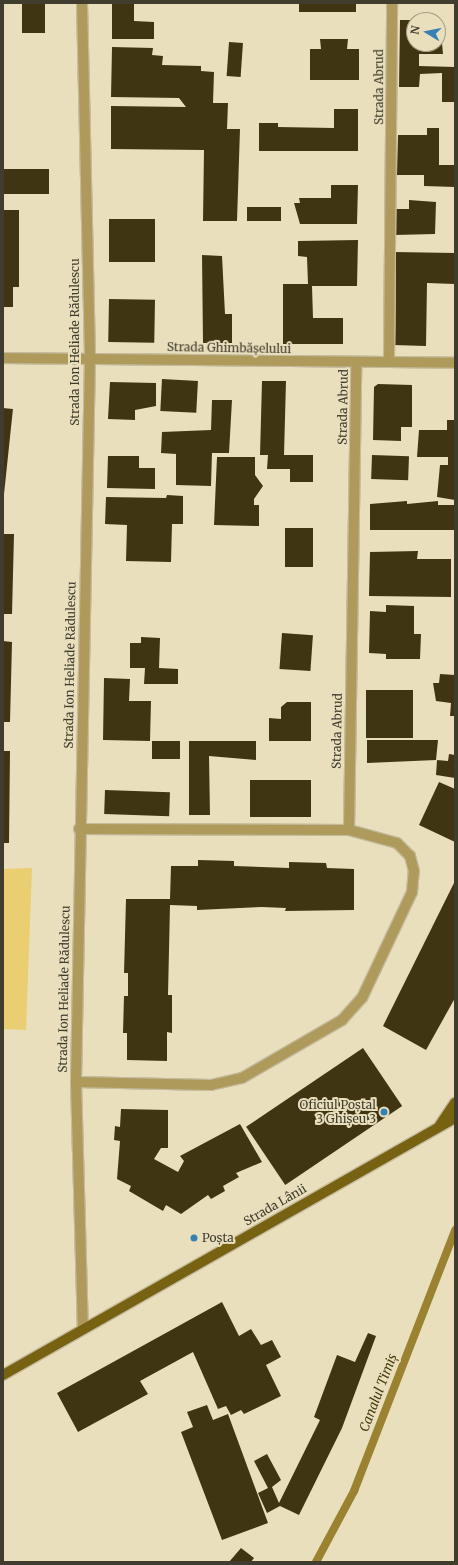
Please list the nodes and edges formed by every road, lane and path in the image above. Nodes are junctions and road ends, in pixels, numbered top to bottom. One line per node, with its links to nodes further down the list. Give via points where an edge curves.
1 (82, 3): 4 (street, Strada Ion Heliade Rădulescu)
2 (392, 3): 5 (street, Strada Abrud)
3 (3, 358): 4 (street, Strada Ghimbășelului)
4 (90, 358): 6 (street, Strada Ghimbășelului); 8 (street, Strada Ion Heliade Rădulescu)
5 (390, 362): 6 (street, Strada Ghimbășelului); 7 (street, Strada Ghimbășelului)
6 (356, 363): 9 (street, Strada Abrud)
7 (455, 363)
8 (80, 829): 9 (street); 10 (street, Strada Ion Heliade Rădulescu)
9 (349, 830): 10 (street, via 397,843 410,856 414,871 412,892 362,998 342,1020 242,1078 211,1085)
10 (76, 1082): 14 (street, Strada Ion Heliade Rădulescu)
11 (455, 1103): 13 (main road)
12 (455, 1118): 13 (main road, Strada Lânii)
13 (439, 1127): 14 (main road, Strada Lânii)
14 (83, 1328): 15 (main road, Strada Lânii)
15 (3, 1375)

